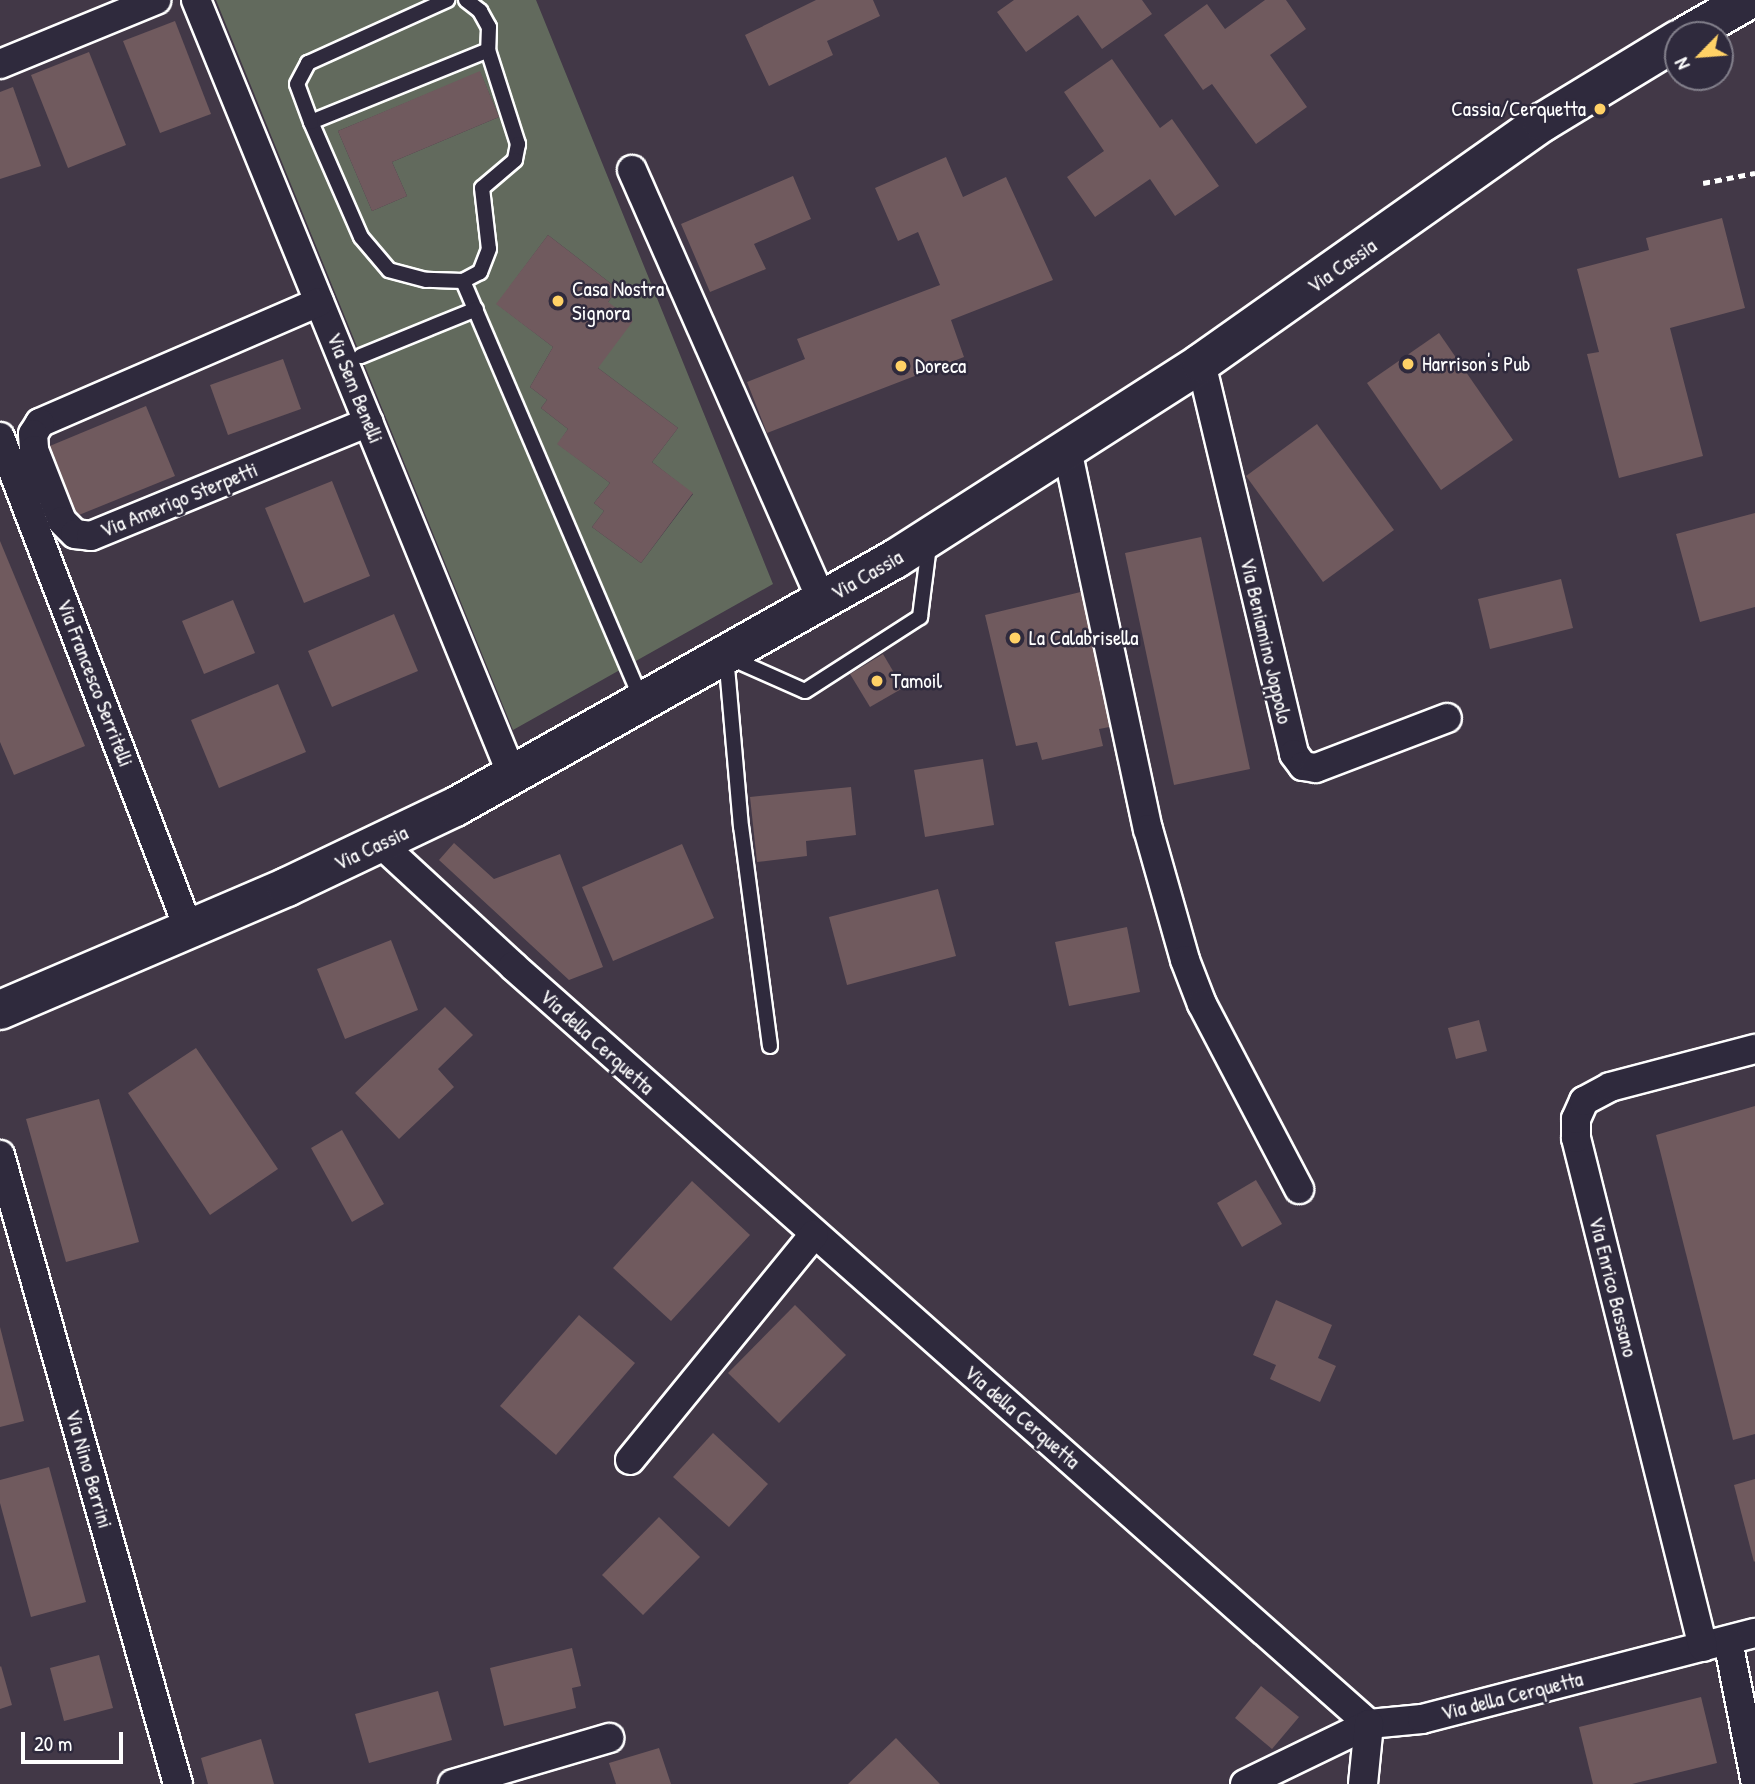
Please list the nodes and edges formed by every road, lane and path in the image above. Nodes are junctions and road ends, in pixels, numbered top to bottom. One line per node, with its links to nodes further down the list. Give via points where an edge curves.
1 (156, 0): 9 (street)
2 (196, 0): 15 (street, Via Sem Benelli)
3 (447, 0): 10 (lane, via 308,63 298,84)
4 (466, 0): 8 (lane, via 480,11 489,27)
5 (1748, 0): 6 (main road)
6 (1711, 21)
7 (1664, 49): 18 (main road, Via Cassia, via 1543,122)
8 (488, 50): 10 (lane); 14 (lane, via 518,144 515,160 482,188 489,248 480,272)
9 (0, 64)
10 (310, 122): 14 (lane, via 361,237 375,256 389,270 407,276)
11 (632, 170): 23 (street)
12 (1755, 173): 13 (path)
13 (1703, 183)
14 (463, 281): 16 (lane)
15 (319, 302): 19 (street, Via Sem Benelli); 19 (street, Via Amerigo Sterpetti, via 40,423 33,434 34,450 62,521 75,534 92,536)
16 (476, 309): 17 (lane); 25 (lane)
17 (361, 356)
18 (1200, 363): 21 (main road, Via Cassia); 26 (street, Via Beniamino Joppolo, via 1294,754 1303,766 1316,768)
19 (369, 422): 27 (street, Via Sem Benelli)
20 (0, 437): 29 (street, Via Francesco Serritelli)
21 (1067, 449): 22 (main road, Via Cassia); 34 (street, via 1148,829 1185,960 1202,1004)
22 (930, 537): 23 (main road, Via Cassia); 24 (lane, via 920,617 805,691)
23 (822, 601): 24 (main road, Via Cassia)
24 (726, 656): 25 (main road, Via Cassia); 31 (lane, via 741,827)
25 (643, 703): 27 (main road, Via Cassia)
26 (1447, 718)
27 (513, 777): 28 (main road, Via Cassia)
28 (382, 844): 29 (main road, Via Cassia); 35 (street, Via della Cerquetta)
29 (189, 930): 30 (main road, Via Cassia)
30 (0, 1010)
31 (769, 1046)
32 (1755, 1049): 38 (street, Via Enrico Bassano, via 1610,1087 1584,1101 1576,1119 1582,1165)
33 (0, 1155): 42 (street, Via Nino Berrini)
34 (1299, 1189)
35 (814, 1234): 36 (street); 39 (street, Via della Cerquetta)
36 (629, 1460)
37 (1755, 1633): 38 (street, Via della Cerquetta)
38 (1716, 1644): 39 (street, Via della Cerquetta, via 1422,1718); 41 (street, Via Enrico Bassano)
39 (1368, 1724): 44 (street); 45 (street)
40 (609, 1738): 43 (street)
41 (1755, 1779)
42 (178, 1784)
43 (453, 1784)
44 (1245, 1784)
45 (1363, 1784)

